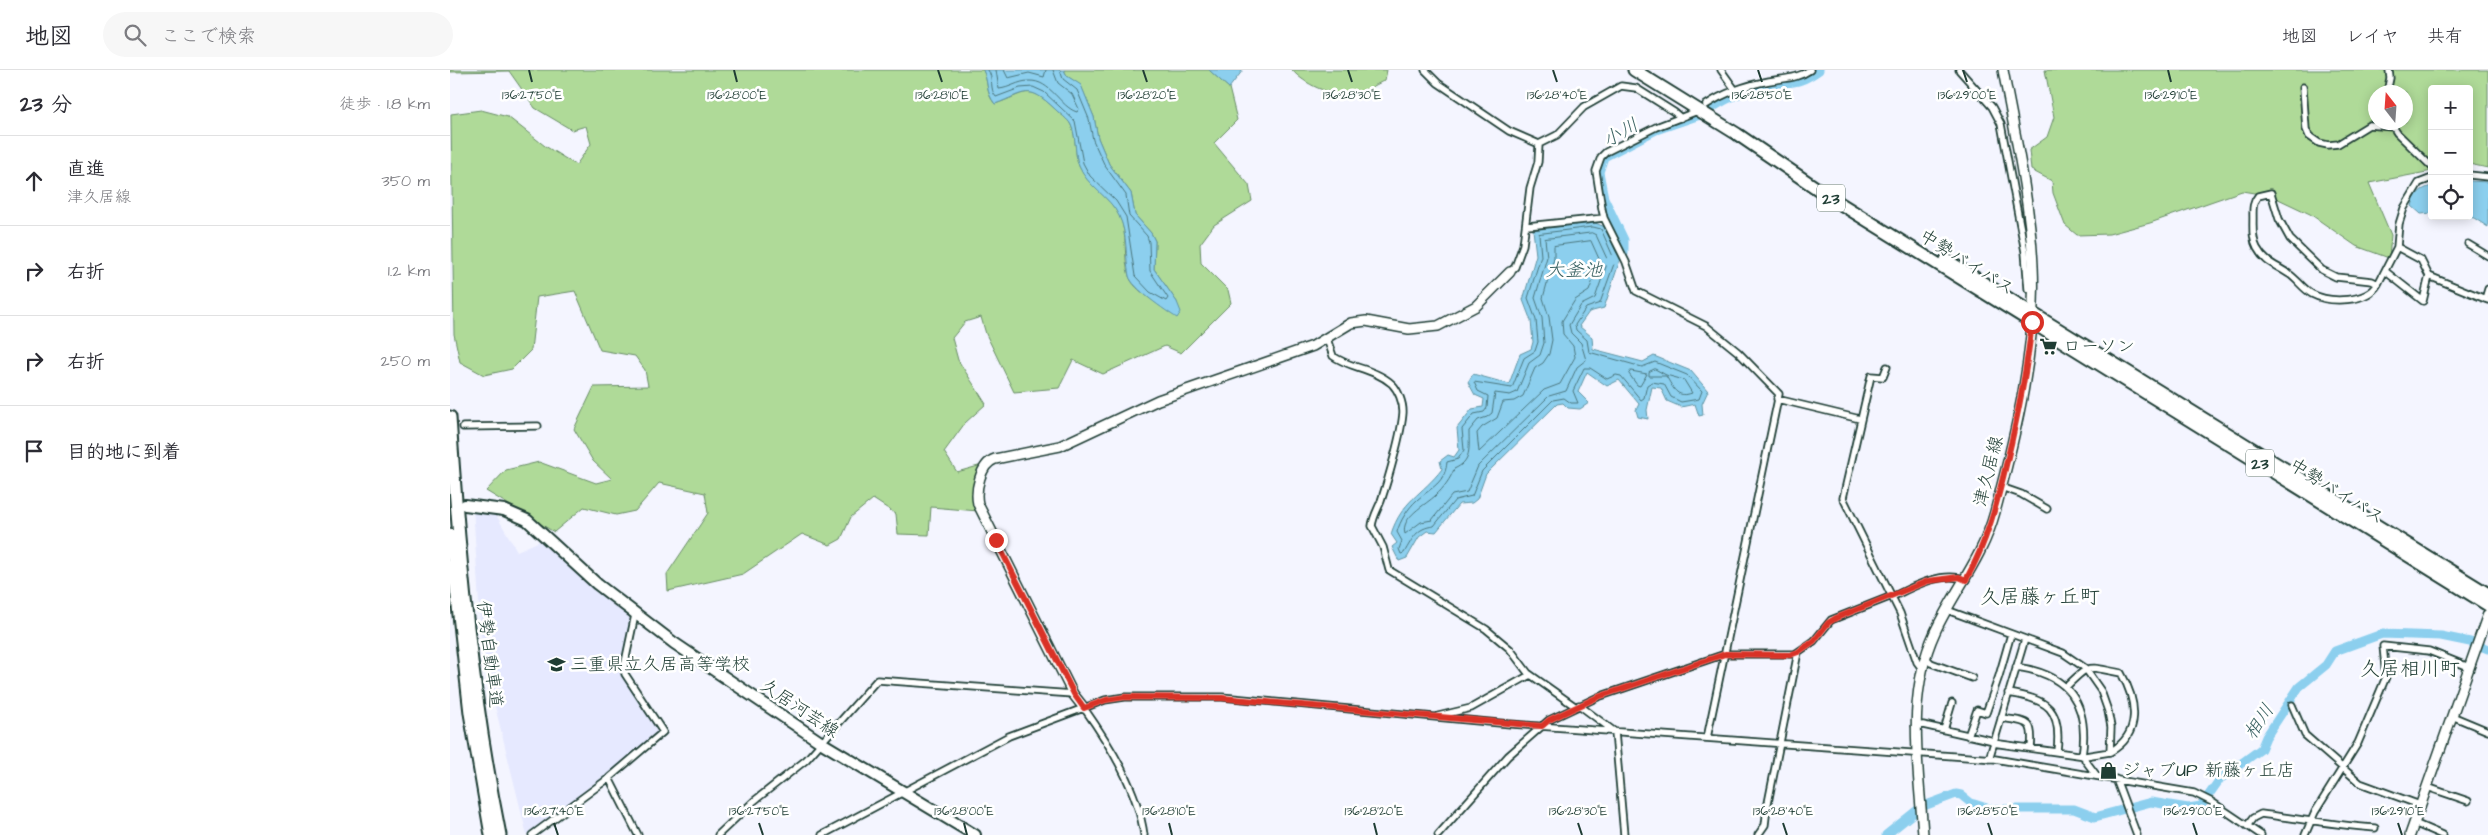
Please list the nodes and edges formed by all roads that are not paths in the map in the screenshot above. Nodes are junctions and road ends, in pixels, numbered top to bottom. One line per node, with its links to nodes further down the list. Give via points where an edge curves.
1 (1425, 70): 19 (street, via 1438,83 1509,131)
2 (1634, 70): 36 (highway, 中勢バイパス / 23, via 1738,134 1828,196)
3 (1638, 70): 36 (highway, 中勢バイパス / 23)
4 (1721, 70): 11 (street)
5 (1810, 70): 11 (street, via 1797,77 1763,82)
6 (1959, 70): 17 (street, via 1992,107)
7 (2003, 70): 18 (main road, 津久居線)
8 (2388, 70): 9 (street)
9 (2388, 85)
10 (2303, 87): 15 (street, via 2306,129 2309,136 2319,143 2338,144)
11 (1736, 91): 12 (street)
12 (1706, 105)
13 (1695, 112): 14 (street)
14 (1681, 118): 19 (street, via 1636,88 1621,86 1584,107 1557,135); 24 (street, via 1602,155 1596,172)
15 (2368, 126)
16 (2397, 130): 20 (street)
17 (2003, 135): 18 (street); 33 (street, via 2025,252)
18 (2015, 138): 36 (main road, 津久居線, via 2030,227)
19 (1540, 144): 25 (street)
20 (2428, 163)
21 (2473, 175): 22 (street)
22 (2488, 177)
23 (2428, 180): 27 (street, via 2419,183 2406,204 2399,224)
24 (1604, 218): 25 (street); 39 (street, via 1638,292 1706,326 1738,352 1779,394)
25 (1526, 226): 30 (street, via 1521,253)
26 (2468, 244): 28 (street)
27 (2397, 248): 29 (street); 31 (street, via 2421,260)
28 (2488, 256)
29 (2385, 271): 31 (street, via 2423,301); 32 (street)
30 (1510, 272): 37 (main road, via 1476,306 1438,326 1408,329 1360,321 1346,325)
31 (2429, 276): 35 (street)
32 (2378, 284): 32 (street, via 2329,275 2290,239 2279,219 2271,193 2256,199 2253,206 2254,239 2258,250 2273,267 2291,275 2314,295 2336,299 2373,292)
33 (2028, 289)
34 (2488, 289): 35 (street)
35 (2486, 299)
36 (2032, 317): 44 (main road, 津久居線, via 2022,399); 49 (highway, 中勢バイパス / 23); 51 (highway, 中勢バイパス / 23)
37 (1327, 339): 64 (street, via 1332,354 1337,358 1392,384 1402,406 1401,425 1388,479 1372,522 1372,530 1383,548 1388,568 1486,629 1510,649); 68 (main road, via 1289,356 1158,400 1060,446 995,459 987,464 977,490 978,504)
38 (1888, 367): 41 (street, via 1884,377 1871,376)
39 (1778, 399): 41 (street); 58 (street)
40 (450, 416): 105 (highway, 伊勢自動車道, via 467,618)
41 (1860, 419): 50 (street, via 1844,502)
42 (538, 426): 43 (street)
43 (463, 427)
44 (2001, 487): 46 (street); 48 (main road, 津久居線, via 1988,535)
45 (465, 505): 54 (main road, 久居河芸線, via 504,510 527,520)
46 (2048, 509)
47 (450, 535): 104 (highway, 伊勢自動車道, via 470,713)
48 (1966, 580): 50 (street, via 1959,577 1928,581); 52 (main road, 津久居線)
49 (2488, 594)
50 (1892, 596): 57 (street, via 1836,618); 63 (street)
51 (2488, 605)
52 (1947, 610): 55 (street); 59 (main road, 津久居線)
53 (2488, 614): 61 (main road)
54 (635, 615): 84 (main road, 久居河芸線); 94 (street, via 625,674 663,732)
55 (2011, 634): 56 (street); 81 (street, via 1986,713 1977,710)
56 (2025, 639): 60 (street); 62 (street, via 2067,655)
57 (1798, 652): 58 (street, via 1790,655); 85 (street)
58 (1725, 654): 71 (street); 82 (street)
59 (1926, 658): 63 (main road, 津久居線); 65 (street)
60 (2016, 667): 66 (street, via 2043,672); 67 (street)
61 (2469, 667): 73 (main road); 92 (street, via 2429,651 2383,646 2386,677 2358,743)
62 (2085, 668): 66 (street); 88 (street, via 2101,691 2108,710); 88 (street, via 2121,673 2133,700 2135,715 2131,732)
63 (1923, 670): 77 (main road, 津久居線, via 1916,696)
64 (1530, 675): 71 (street); 74 (street, via 1471,708)
65 (1972, 678)
66 (2066, 687): 90 (street, via 2077,701 2083,718)
67 (2008, 692): 75 (street); 87 (street, via 2036,698 2052,711 2058,727)
68 (1074, 694): 72 (main road); 84 (street, via 880,679 873,683)
69 (1952, 703): 78 (street)
70 (2292, 705): 92 (street, via 2305,736)
71 (1577, 706): 76 (street); 80 (street)
72 (1084, 708): 74 (street, via 1120,697 1222,698); 97 (street, via 1009,736); 111 (street, via 1104,738 1132,794)
73 (2452, 716): 79 (street); 96 (main road)
74 (1437, 717): 76 (street)
75 (2001, 718): 83 (street); 86 (street, via 2030,724)
76 (1542, 726): 80 (street); 112 (street, via 1508,756)
77 (1915, 726): 78 (street); 89 (main road, 津久居線)
78 (1944, 730): 81 (street)
79 (2488, 731)
80 (1615, 732): 82 (street); 113 (street)
81 (1968, 736): 83 (street)
82 (1707, 738): 85 (street)
83 (1994, 742): 86 (street); 91 (street)
84 (822, 743): 97 (main road, 久居河芸線); 108 (street)
85 (1780, 744): 89 (street); 114 (street, via 1766,808 1767,820)
86 (2030, 748): 87 (street)
87 (2056, 752): 90 (street)
88 (2110, 752): 90 (street)
89 (1918, 754): 91 (street); 115 (main road, 津久居線)
90 (2084, 756): 93 (street)
91 (1989, 759): 93 (street)
92 (2343, 769): 99 (street, via 2360,784); 100 (street)
93 (2097, 776): 95 (street)
94 (609, 778): 106 (street); 107 (street)
95 (2116, 779): 102 (street, via 2194,793); 116 (street)
96 (2426, 787): 98 (street); 99 (main road)
97 (902, 792): 109 (street); 110 (main road, 久居河芸線)
98 (2468, 801)
99 (2420, 805): 101 (main road)
100 (2310, 821): 102 (street, via 2261,814); 103 (street); 118 (street)
101 (2414, 824): 119 (main road); 120 (street)
102 (2247, 826): 117 (street)
103 (2375, 828)
104 (491, 835)
105 (500, 835)
106 (532, 835)
107 (638, 835)
108 (718, 835)
109 (822, 835)
110 (976, 835)
111 (1144, 835)
112 (1438, 835)
113 (1624, 835)
114 (1758, 835)
115 (1923, 835)
116 (2137, 835)
117 (2261, 835)
118 (2305, 835)
119 (2410, 835)
120 (2442, 835)

